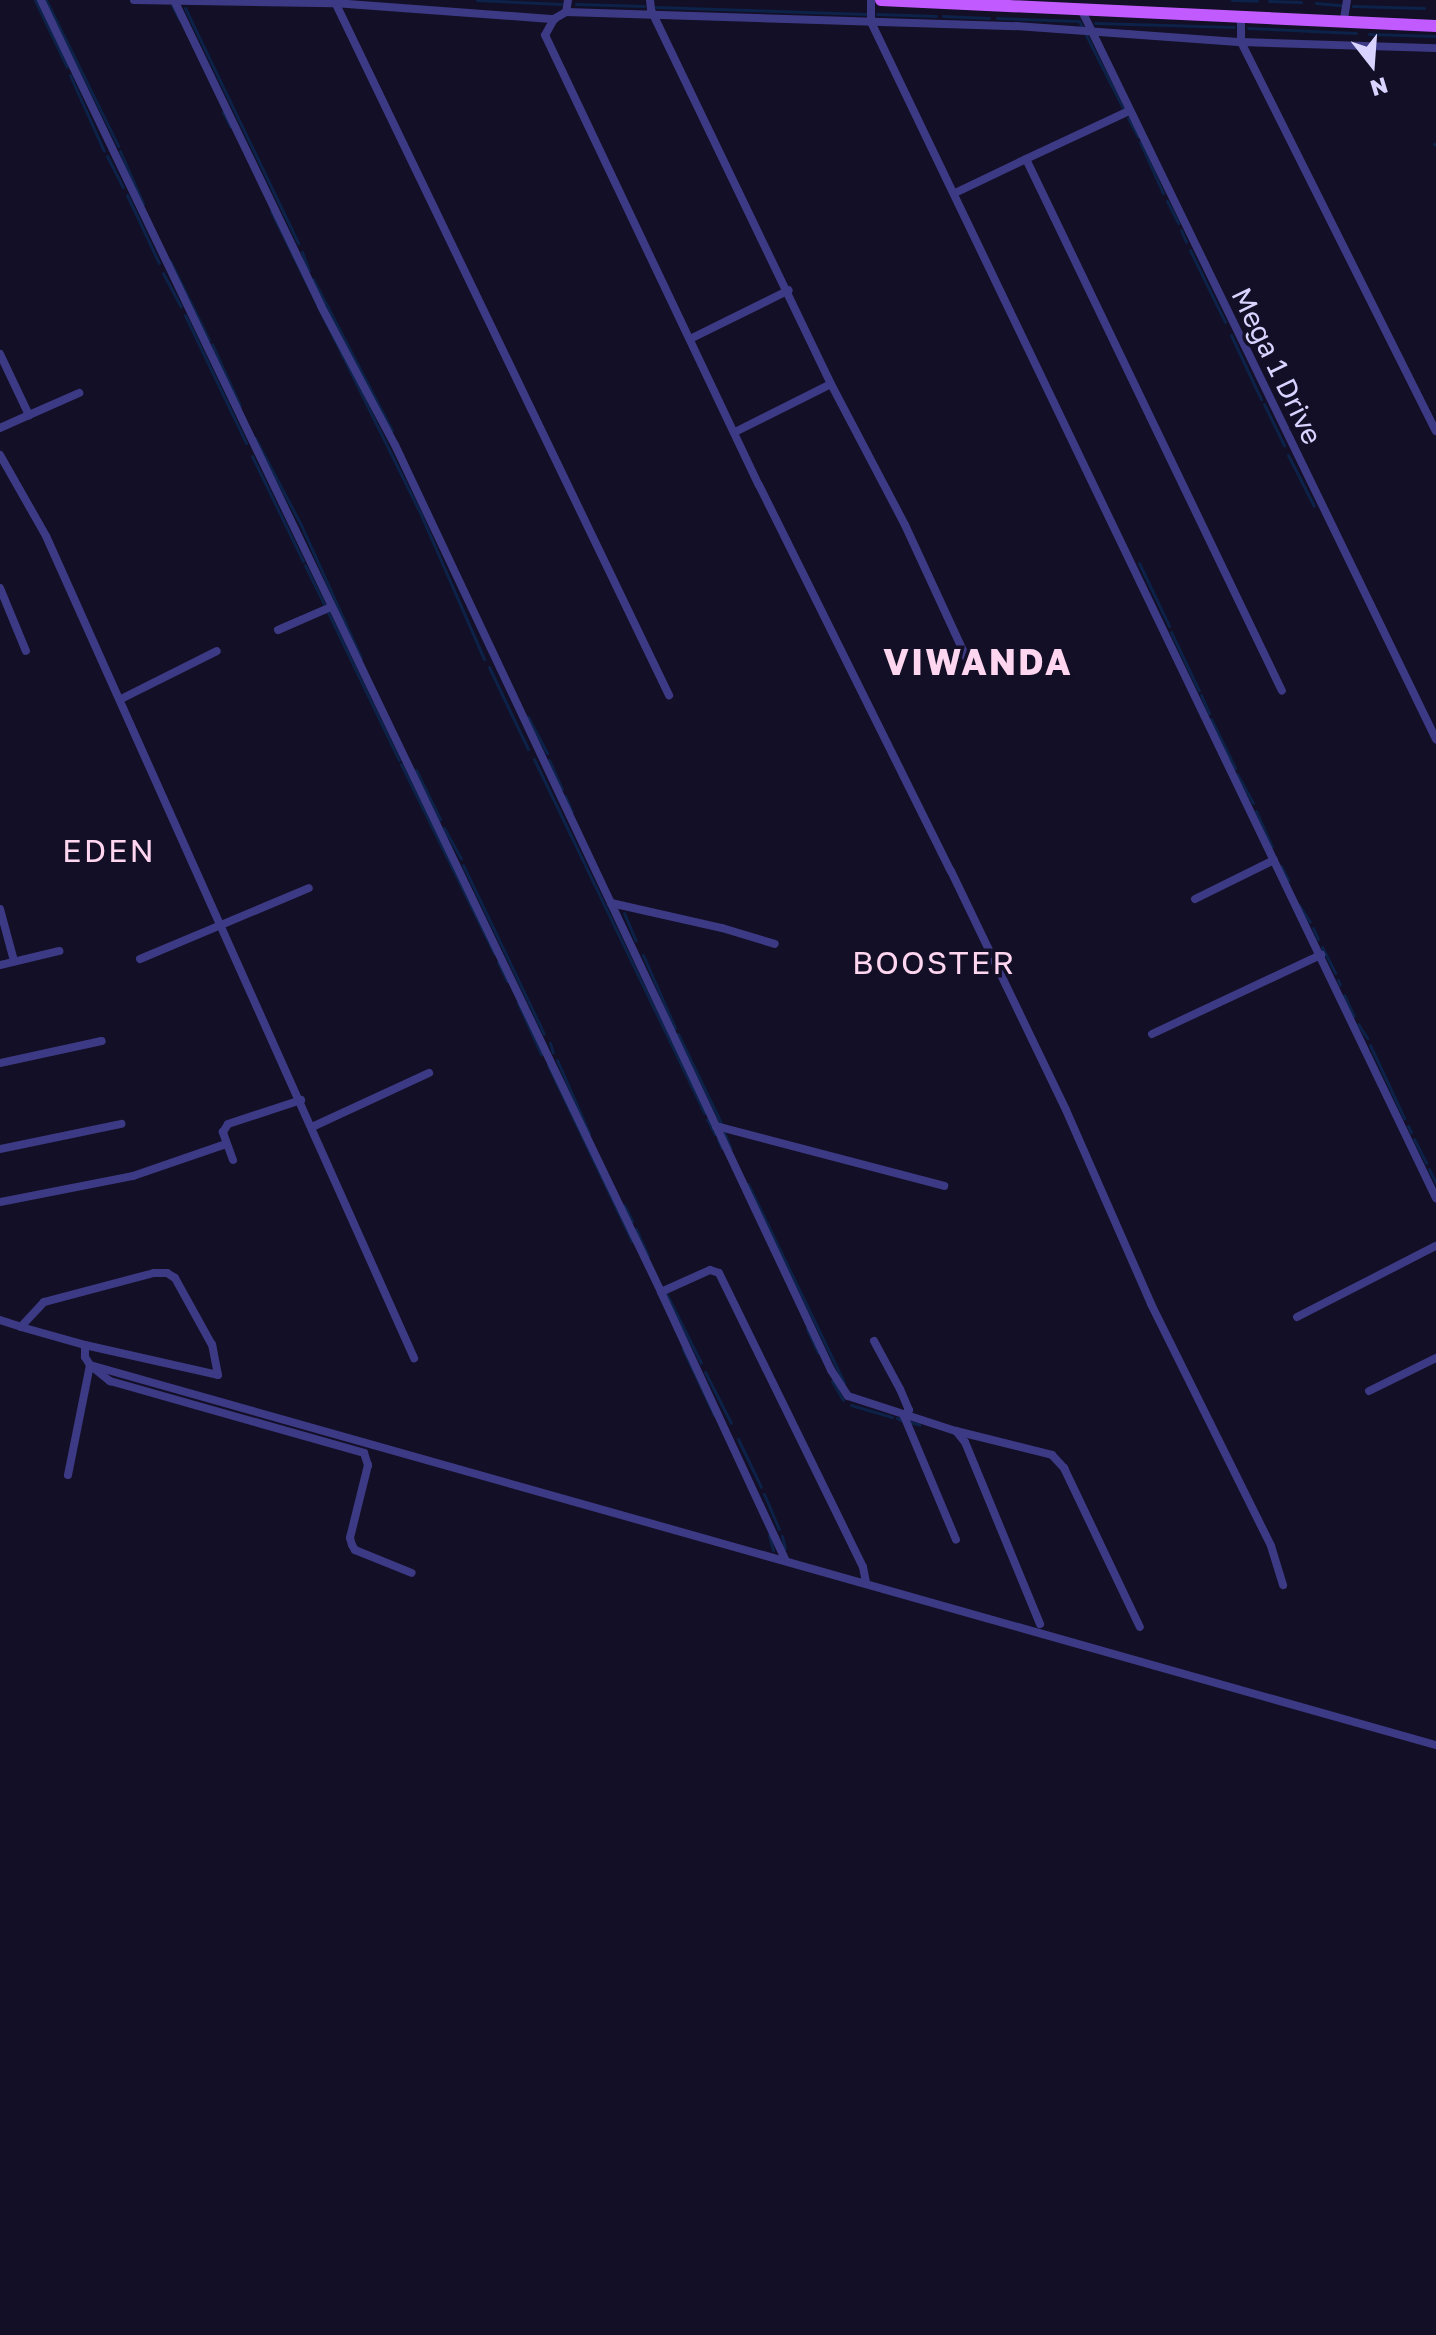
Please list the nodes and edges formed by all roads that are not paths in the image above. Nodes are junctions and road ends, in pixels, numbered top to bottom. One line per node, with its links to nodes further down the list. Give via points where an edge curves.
1 (41, 0): 39 (street)
2 (134, 0): 8 (street)
3 (568, 0): 13 (street)
4 (650, 0): 14 (street)
5 (871, 0): 18 (street)
6 (881, 0): 10 (main road)
7 (1347, 0): 17 (street)
8 (175, 1): 9 (street); 51 (street, via 316,295 395,445)
9 (334, 2): 16 (street); 45 (street)
10 (939, 4): 11 (main road); 19 (street)
11 (993, 7): 12 (main road); 20 (street)
12 (1082, 11): 15 (main road); 22 (street, Mega 1 Drive)
13 (566, 12): 14 (street); 16 (street)
14 (655, 17): 18 (street); 28 (street)
15 (1241, 17): 17 (main road); 23 (street)
16 (554, 19): 29 (street, via 545,35)
17 (1344, 19): 21 (main road)
18 (871, 22): 19 (street); 27 (street)
19 (939, 24): 20 (street)
20 (993, 25): 22 (street)
21 (1436, 26)
22 (1091, 30): 23 (street); 25 (street, Mega 1 Drive)
23 (1241, 42): 24 (street); 35 (street)
24 (1436, 48)
25 (1129, 111): 26 (street); 47 (street, Mega 1 Drive)
26 (1026, 159): 27 (street); 44 (street)
27 (955, 193): 48 (street)
28 (789, 290): 29 (street); 31 (street)
29 (690, 339): 36 (street)
30 (0, 354): 33 (street)
31 (831, 384): 36 (street); 43 (street, via 905,525)
32 (79, 393): 33 (street)
33 (29, 415): 34 (street)
34 (0, 428)
35 (1436, 431)
36 (735, 432): 92 (street, via 1066,1110 1151,1304 1271,1546)
37 (0, 455): 46 (street, via 46,536)
38 (0, 588): 41 (street)
39 (331, 607): 40 (street); 75 (street)
40 (278, 630)
41 (26, 651)
42 (217, 651): 46 (street)
43 (971, 668)
44 (1282, 691)
45 (669, 695)
46 (121, 699): 53 (street)
47 (1436, 739)
48 (1274, 860): 50 (street); 56 (street)
49 (309, 888): 53 (street)
50 (1195, 899)
51 (611, 903): 54 (street); 66 (street)
52 (0, 909): 58 (street)
53 (220, 925): 57 (street); 64 (street)
54 (775, 944)
55 (59, 951): 58 (street)
56 (1321, 955): 60 (street); 72 (street)
57 (140, 959)
58 (14, 961): 59 (street)
59 (0, 965)
60 (1152, 1034)
61 (102, 1041): 62 (street)
62 (0, 1063)
63 (429, 1073): 67 (street)
64 (301, 1100): 67 (street); 68 (street, via 228,1124 223,1132)
65 (121, 1124): 69 (street)
66 (716, 1126): 71 (street); 85 (street, via 842,1389 848,1396)
67 (312, 1127): 81 (street)
68 (226, 1144): 70 (street); 73 (street, via 133,1176)
69 (0, 1149)
70 (233, 1160)
71 (944, 1186)
72 (1436, 1198)
73 (0, 1202)
74 (1436, 1246): 76 (street)
75 (661, 1292): 89 (street); 91 (street, via 710,1270 719,1273)
76 (1297, 1317)
77 (0, 1320): 78 (street)
78 (21, 1327): 80 (street); 80 (street, via 44,1302 167,1273 175,1278 212,1345 218,1375)
79 (874, 1341): 85 (street, via 909,1410)
80 (85, 1345): 83 (street)
81 (414, 1358)
82 (1436, 1358): 84 (street)
83 (90, 1365): 87 (street); 89 (street); 90 (street, via 110,1381 364,1453 368,1465 352,1545)
84 (1369, 1391)
85 (904, 1416): 86 (street); 88 (street)
86 (956, 1431): 93 (street); 94 (street, via 1052,1455 1064,1468)
87 (68, 1475)
88 (956, 1540)
89 (785, 1559): 91 (street)
90 (412, 1573)
91 (866, 1582): 95 (street)
92 (1283, 1585)
93 (1040, 1624)
94 (1140, 1627)
95 (1436, 1745)

